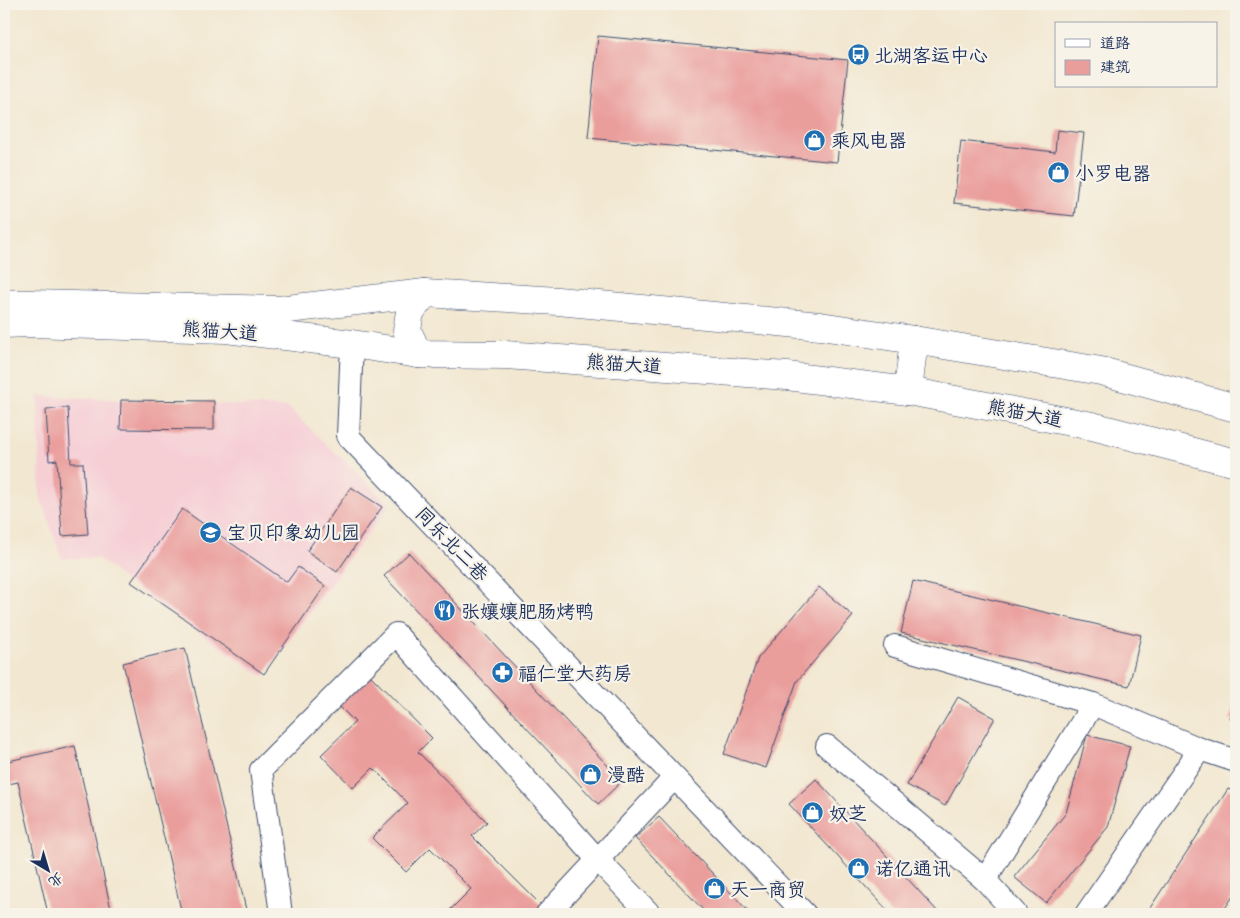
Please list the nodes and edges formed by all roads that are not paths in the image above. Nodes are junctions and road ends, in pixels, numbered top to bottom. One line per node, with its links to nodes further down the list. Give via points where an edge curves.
1 (425, 293): 2 (main road, 熊猫大道, via 279,310); 4 (main road, 熊猫大道, via 558,300 820,326); 6 (main road, via 410,312 407,330)
2 (4, 304)
3 (4, 324): 5 (main road, 熊猫大道, via 29,322 226,329)
4 (914, 340): 7 (main road); 8 (main road, 熊猫大道, via 1101,371)
5 (352, 344): 6 (main road, 熊猫大道); 15 (street, 同乐北二巷, via 348,436)
6 (418, 354): 7 (main road, 熊猫大道, via 506,355 668,367 787,376)
7 (908, 391): 9 (main road, 熊猫大道, via 1092,426)
8 (1236, 408)
9 (1236, 463)
10 (895, 646): 11 (street)
11 (1093, 704): 13 (street); 17 (street)
12 (827, 746): 17 (street)
13 (1200, 749): 14 (street); 23 (street)
14 (1236, 761)
15 (674, 778): 16 (street); 21 (street, 同乐北二巷)
16 (598, 860): 18 (street, via 396,634 261,770); 19 (street); 20 (street)
17 (985, 880): 22 (street)
18 (281, 914)
19 (548, 914)
20 (650, 914)
21 (805, 914)
22 (1016, 914)
23 (1086, 914)

